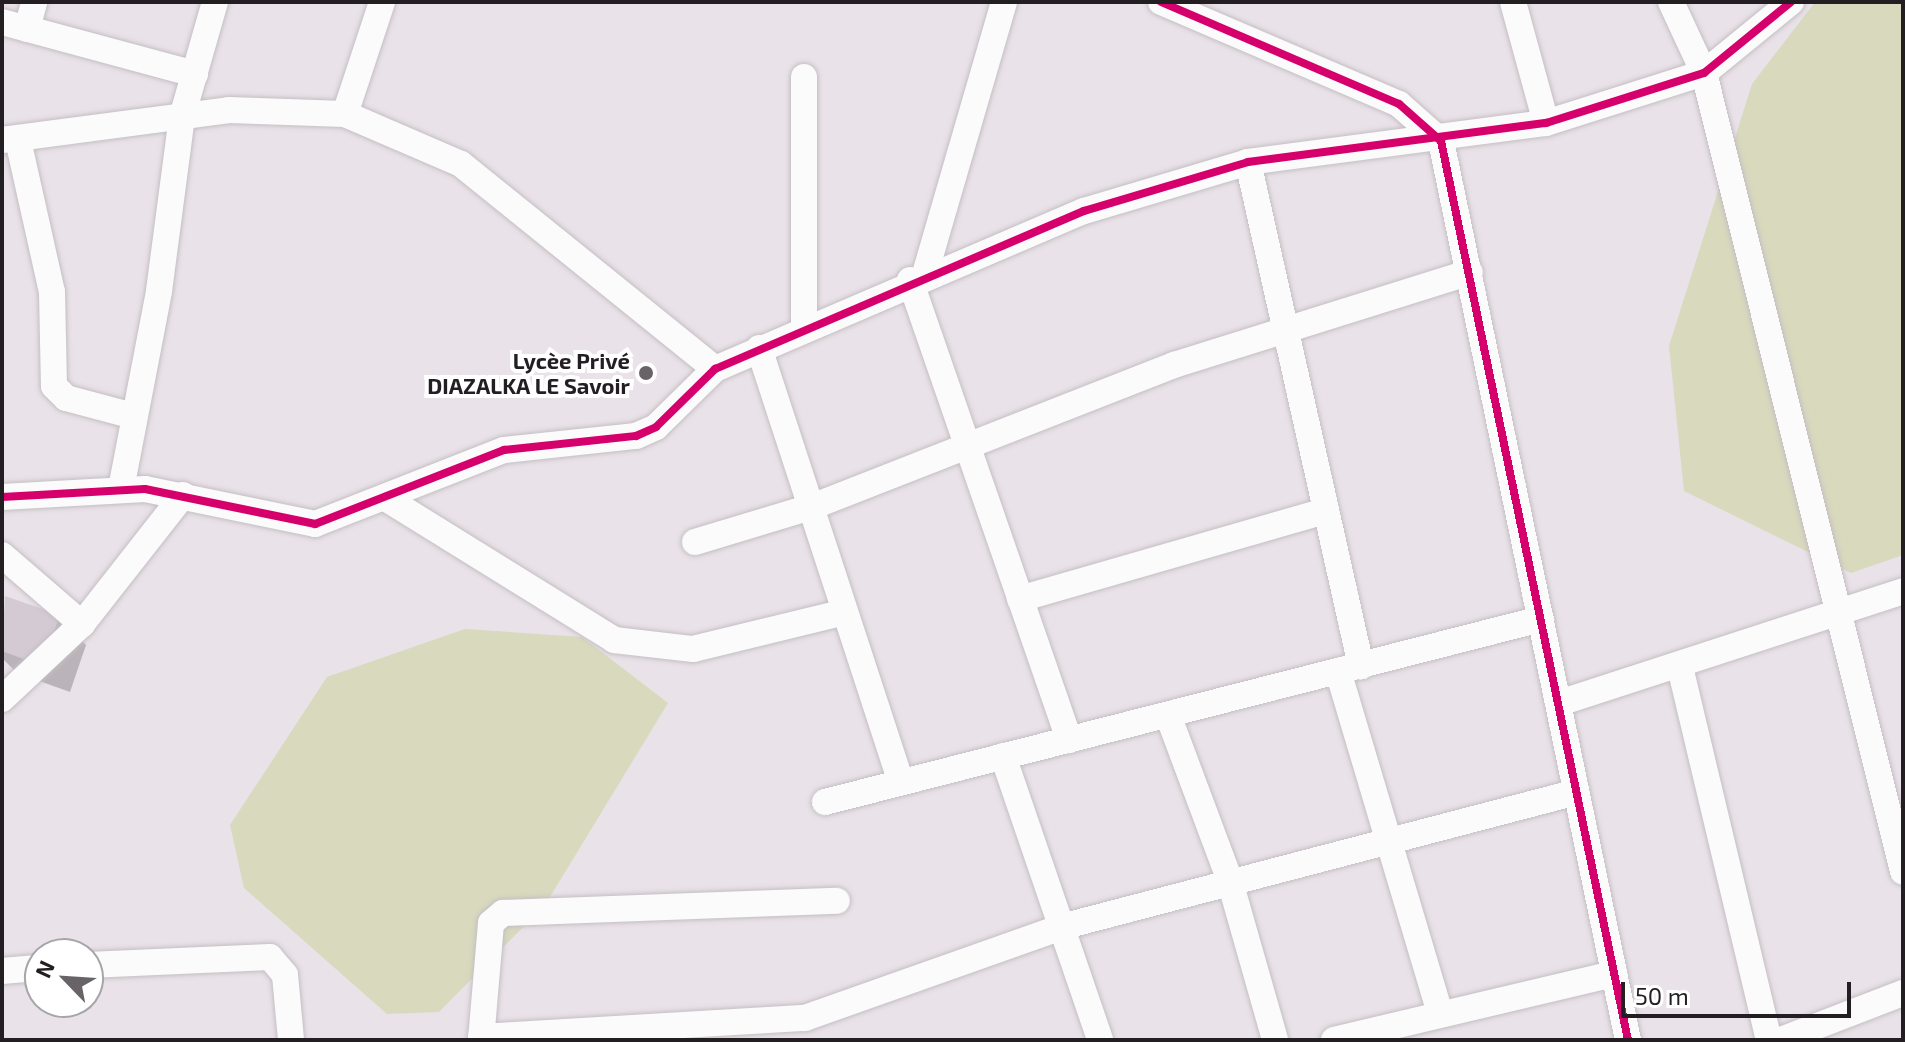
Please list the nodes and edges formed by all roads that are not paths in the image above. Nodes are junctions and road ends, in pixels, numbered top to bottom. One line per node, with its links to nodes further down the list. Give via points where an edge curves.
1 (34, 2): 9 (street)
2 (215, 2): 11 (street)
3 (382, 2): 13 (street)
4 (1004, 2): 20 (street)
5 (1513, 2): 15 (street)
6 (1671, 2): 10 (street)
7 (1791, 2): 10 (street)
8 (1177, 5): 17 (street, via 1399,104)
9 (14, 26): 11 (street)
10 (1704, 73): 15 (street); 38 (street)
11 (195, 74): 14 (street)
12 (804, 77): 21 (street)
13 (345, 114): 14 (street, via 229,110); 24 (street, via 461,164)
14 (182, 117): 16 (street); 25 (street, via 159,291)
15 (1546, 123): 17 (street)
16 (10, 140): 25 (street, via 52,292 54,386 66,398)
17 (1441, 141): 18 (street); 19 (street)
18 (1248, 162): 20 (street, via 1084,211); 22 (street)
19 (1470, 272): 22 (street); 39 (street)
20 (917, 277): 21 (street); 26 (street)
21 (804, 328): 23 (street)
22 (1285, 330): 26 (street); 32 (street)
23 (759, 348): 24 (street); 31 (street)
24 (715, 369): 30 (street, via 656,427 636,436 504,450)
25 (130, 415): 27 (street)
26 (967, 446): 31 (street); 36 (street)
27 (121, 489): 28 (street); 29 (street)
28 (183, 495): 30 (street, via 292,524); 40 (street)
29 (2, 497)
30 (387, 499): 37 (street, via 614,640 693,649)
31 (814, 506): 33 (street); 37 (street)
32 (1325, 511): 36 (street); 42 (street)
33 (695, 542)
34 (2, 555): 40 (street)
35 (1903, 591): 38 (street)
36 (1020, 599): 46 (street)
37 (845, 612): 48 (street)
38 (1836, 614): 41 (street); 52 (street)
39 (1541, 619): 42 (street); 44 (street)
40 (82, 624): 43 (street)
41 (1680, 667): 44 (street); 70 (street)
42 (1349, 668): 45 (street); 51 (street)
43 (2, 699)
44 (1559, 703): 49 (street)
45 (1168, 715): 46 (street); 53 (street)
46 (1069, 740): 47 (street)
47 (1003, 756): 48 (street); 55 (street)
48 (901, 782): 50 (street)
49 (1573, 793): 51 (street); 59 (street)
50 (825, 802)
51 (1390, 839): 53 (street); 61 (street)
52 (1903, 872)
53 (1229, 878): 55 (street); 67 (street)
54 (837, 901): 64 (street, via 503,913 491,923)
55 (1065, 926): 62 (street); 66 (street)
56 (104, 964): 65 (street, via 270,957 285,975)
57 (24, 969): 58 (street)
58 (2, 971)
59 (1614, 974): 61 (street); 69 (street)
60 (1903, 993): 71 (street)
61 (1440, 1014): 68 (street)
62 (767, 1032): 63 (street)
63 (652, 1035): 64 (street)
64 (481, 1038)
65 (291, 1040)
66 (1100, 1040)
67 (1275, 1040)
68 (1334, 1040)
69 (1628, 1040)
70 (1769, 1040)
71 (1781, 1040)

